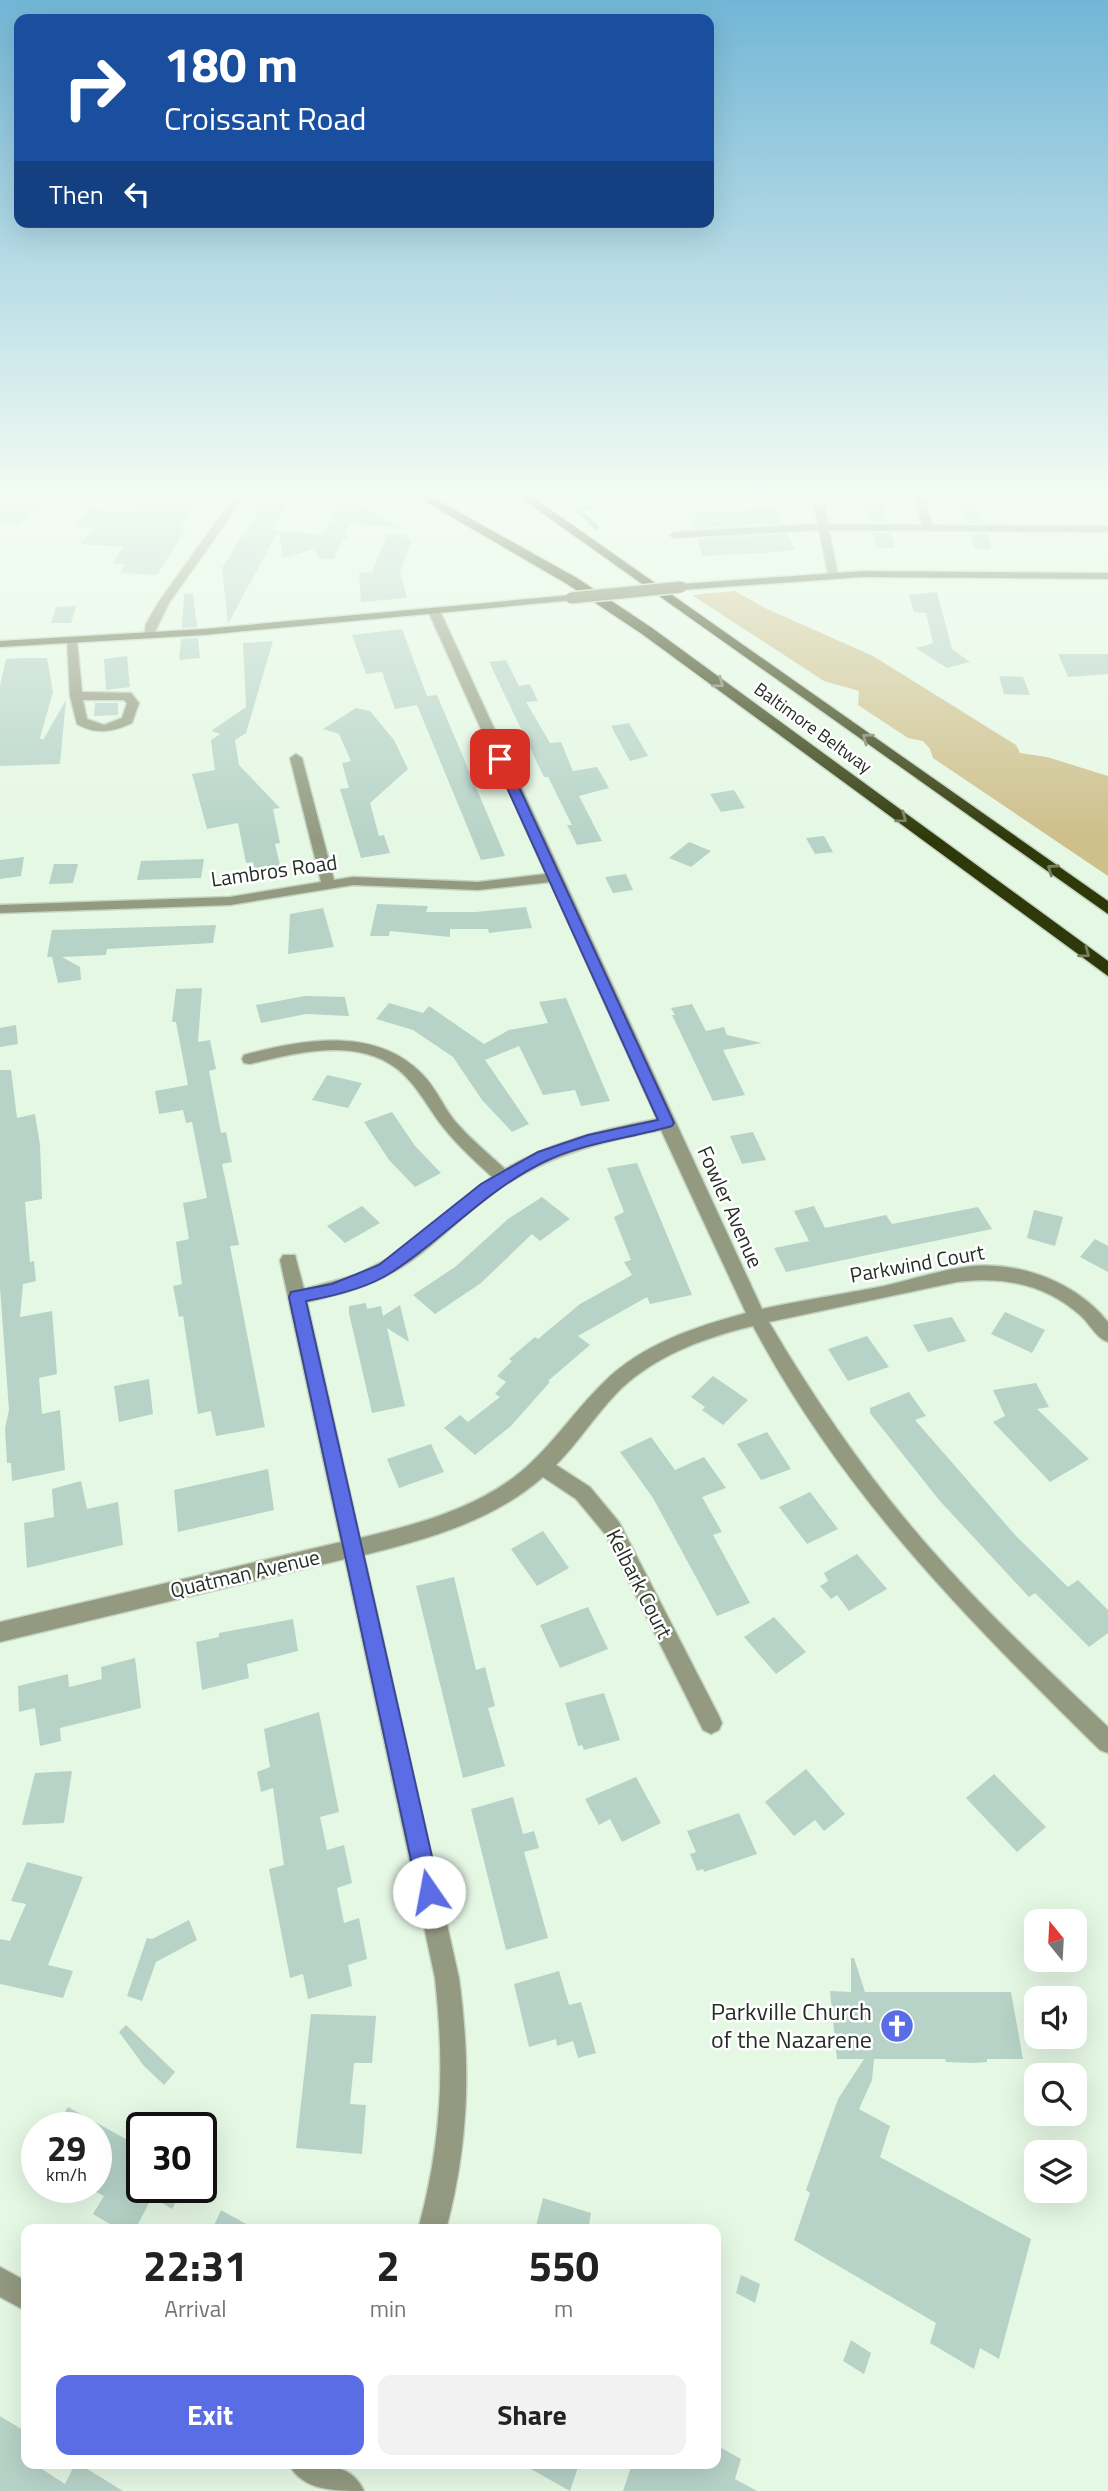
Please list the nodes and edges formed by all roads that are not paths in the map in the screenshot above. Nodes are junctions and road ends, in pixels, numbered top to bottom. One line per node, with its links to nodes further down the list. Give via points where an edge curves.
1 (161, 607): 6 (street)
2 (474, 607): 5 (main road, bridge)
3 (609, 607): 15 (highway, Baltimore Beltway, one-way to 15)
4 (681, 607): 14 (highway, Baltimore Beltway, one-way to 4)
5 (434, 611): 6 (main road); 11 (street, Fowler Avenue)
6 (148, 636): 7 (main road)
7 (71, 641): 8 (main road); 9 (street)
8 (0, 644)
9 (76, 696): 9 (street, via 81,721 91,728 112,729 128,720 134,703 127,696)
10 (296, 758): 12 (street)
11 (554, 877): 12 (street, Lambros Road, via 478,886 378,880); 17 (street, Fowler Avenue)
12 (328, 884): 13 (street, Lambros Road, via 230,901)
13 (0, 909)
14 (1108, 909)
15 (1108, 970)
16 (250, 1059): 18 (street, via 317,1045 354,1047 384,1056 418,1078 447,1122)
17 (666, 1123): 18 (street, via 564,1148); 21 (street, Fowler Avenue)
18 (503, 1177): 20 (street, via 385,1269 334,1290)
19 (289, 1260): 20 (street)
20 (297, 1297): 24 (street)
21 (758, 1319): 22 (street, Parkwind Court, via 951,1278 999,1273 1065,1294 1097,1319); 23 (street, Quatman Avenue, via 677,1344 625,1374); 27 (street, Fowler Avenue, via 844,1454 905,1532 971,1608)
22 (1108, 1335)
23 (542, 1466): 24 (street, Quatman Avenue, via 472,1513); 26 (street, Kelbark Court, via 583,1493 612,1528)
24 (353, 1548): 25 (street, Quatman Avenue); 28 (street, via 442,1954 454,2030 457,2074 452,2155)
25 (0, 1632)
26 (711, 1723)
27 (1108, 1742)
28 (434, 2224)
29 (0, 2281): 30 (street)
30 (21, 2294)

